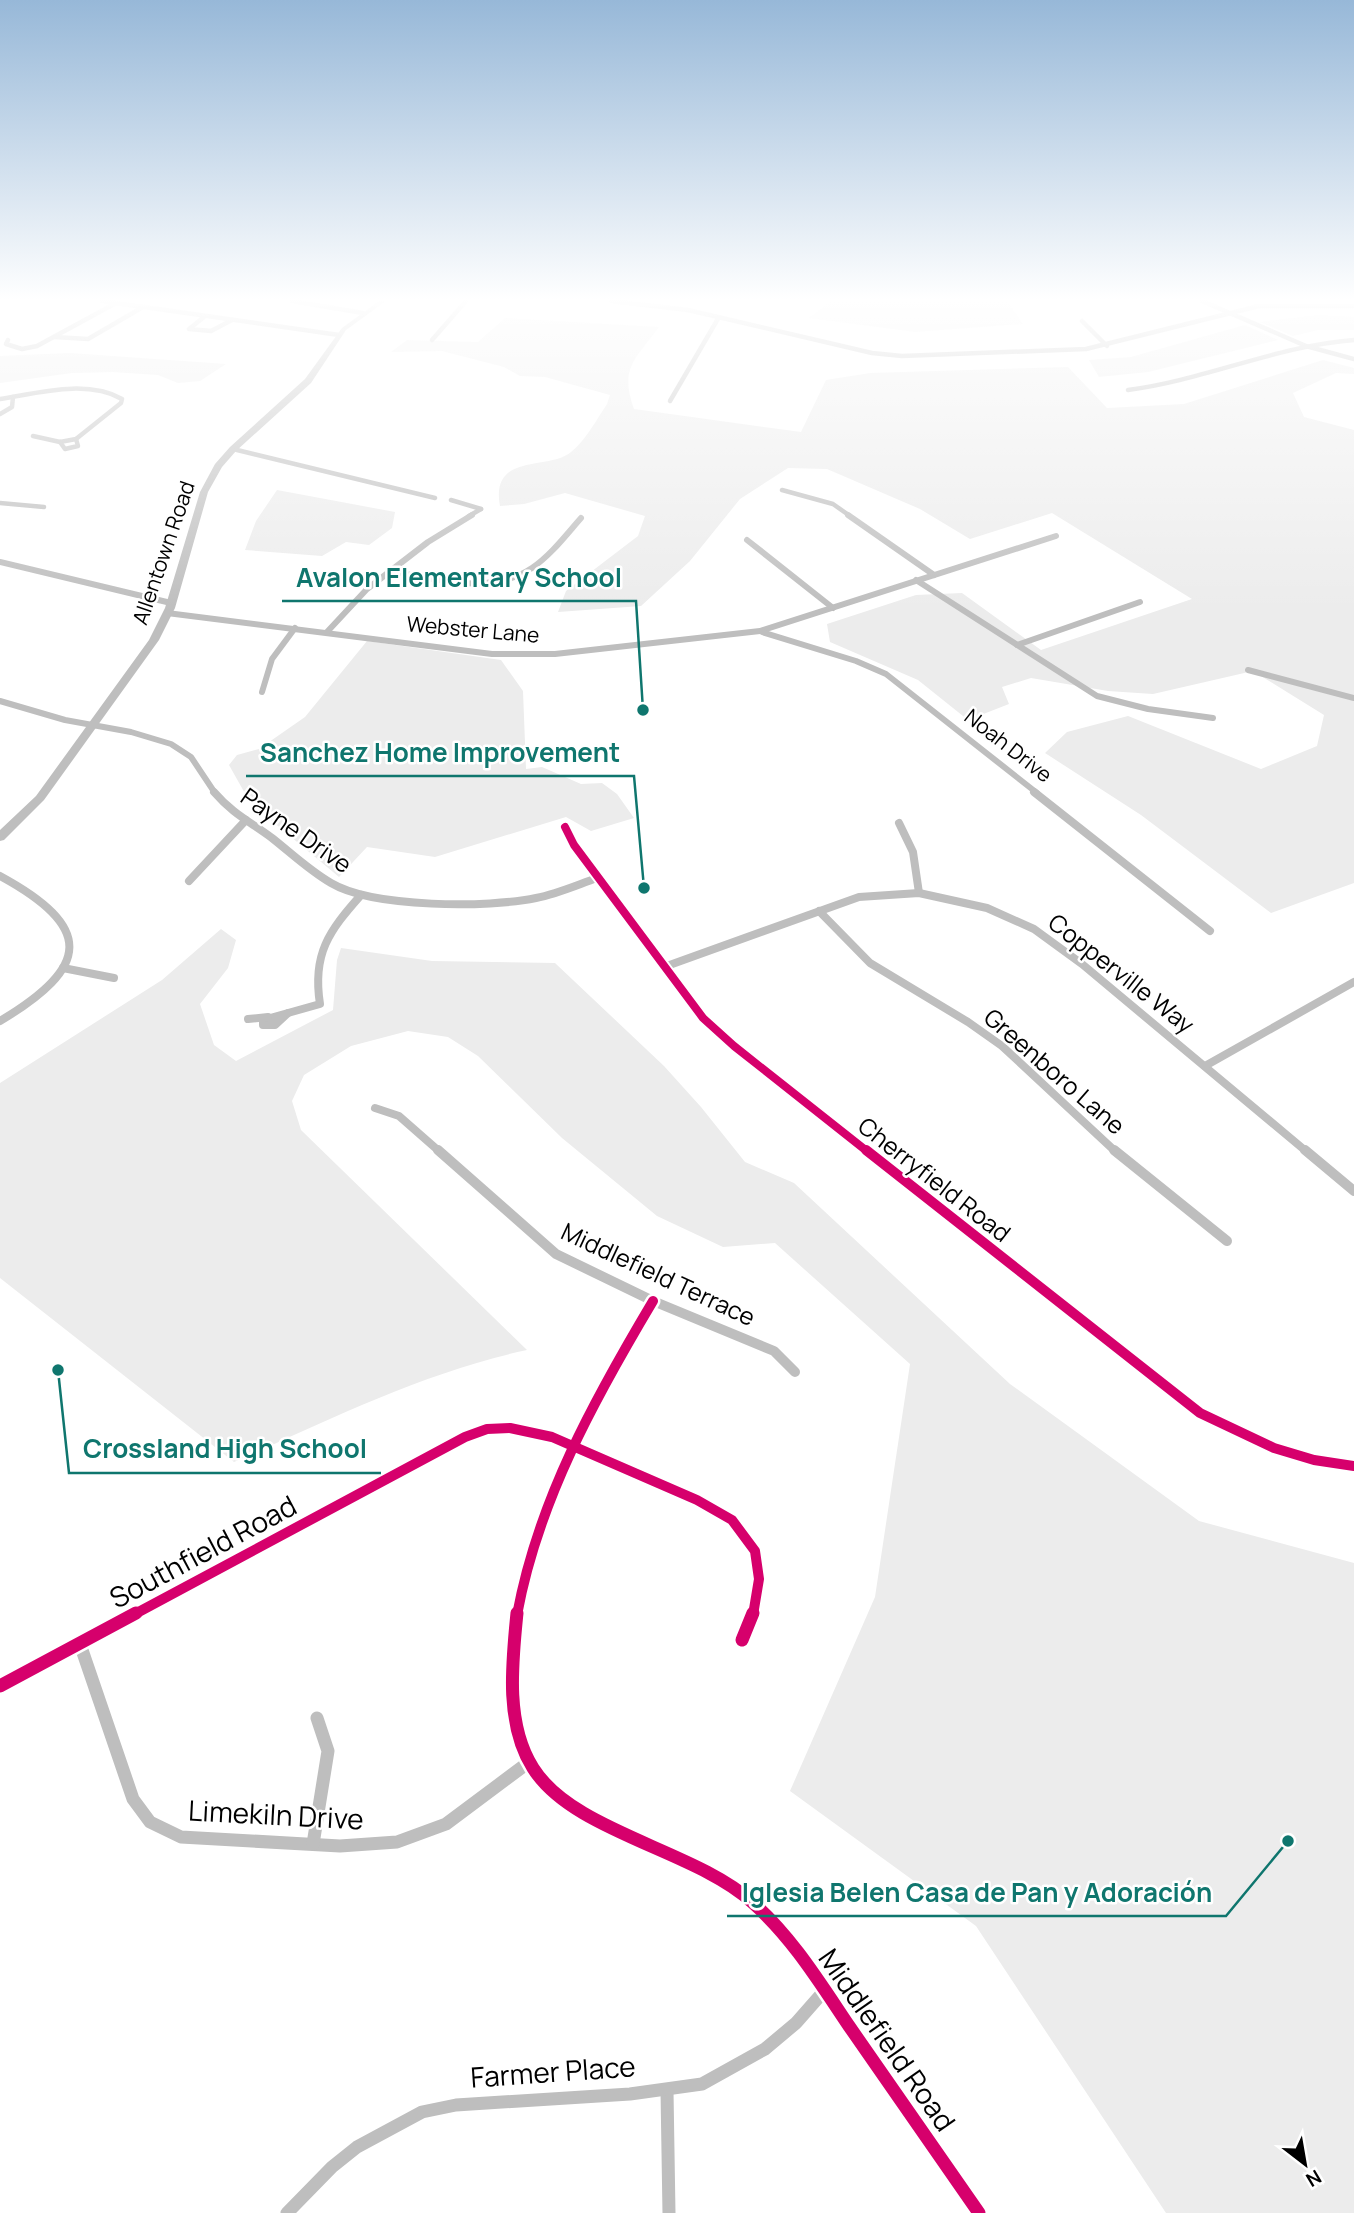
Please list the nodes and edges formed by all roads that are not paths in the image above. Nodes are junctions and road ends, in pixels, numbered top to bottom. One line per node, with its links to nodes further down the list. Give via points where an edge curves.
1 (119, 404): 3 (street, via 70,449)
2 (284, 404): 4 (main road, Allentown Road)
3 (33, 436)
4 (233, 449): 6 (street); 18 (main road, Allentown Road, via 204,492)
5 (782, 489): 15 (street, via 833,504)
6 (435, 498)
7 (451, 500): 14 (street, via 481,509)
8 (0, 503): 9 (street)
9 (44, 507)
10 (581, 517): 14 (street, via 536,566 511,578 466,582)
11 (1056, 536): 15 (street, Webster Lane)
12 (747, 540): 19 (street)
13 (0, 562): 18 (street, Webster Lane)
14 (390, 572): 22 (street, via 355,599)
15 (934, 575): 16 (street, Webster Lane)
16 (916, 580): 19 (street, Webster Lane); 23 (street)
17 (1140, 602): 23 (street)
18 (169, 608): 20 (street, Webster Lane); 29 (main road, Allentown Road, via 147,651)
19 (833, 608): 21 (street, Webster Lane)
20 (295, 628): 22 (street, Webster Lane); 25 (street, via 272,659)
21 (760, 631): 22 (street, Webster Lane, via 530,655); 40 (street, Noah Drive, via 886,674)
22 (327, 632)
23 (1017, 645): 28 (street, via 1097,696 1156,711)
24 (1248, 670): 26 (street)
25 (262, 692)
26 (1354, 698)
27 (0, 702): 29 (street, Payne Drive)
28 (1213, 718)
29 (93, 726): 30 (street, Payne Drive, via 139,734 179,749 197,764 228,809); 33 (main road, Allentown Road, via 40,798)
30 (246, 820): 36 (street); 38 (street, Payne Drive, via 332,884)
31 (898, 823): 37 (street, via 914,852)
32 (565, 827): 35 (street, Cherryfield Road)
33 (0, 837)
34 (0, 876): 42 (street, via 41,902 63,923 69,946)
35 (597, 878): 38 (street, Payne Drive, via 539,898 500,904 434,905); 41 (street, Cherryfield Road)
36 (189, 881)
37 (919, 893): 39 (street, Copperville Way, via 859,897); 47 (street, Copperville Way, via 987,908 1034,929)
38 (361, 895): 45 (street, via 322,946 316,981 320,1004 288,1013 270,1027 263,1025 268,1017)
39 (819, 911): 41 (street, Copperville Way); 50 (street, Greenboro Lane, via 870,963 1002,1046 1131,1166)
40 (1210, 930)
41 (664, 967): 54 (street, Cherryfield Road, via 703,1018 734,1046 1200,1413 1277,1449)
42 (63, 968): 43 (street); 46 (street, via 39,996)
43 (114, 978)
44 (1354, 982): 47 (street)
45 (248, 1019)
46 (0, 1021)
47 (1205, 1066): 49 (street, Copperville Way)
48 (376, 1108): 51 (street, Middlefield Terrace, via 398,1116 556,1254)
49 (1354, 1191)
50 (1227, 1241)
51 (653, 1301): 52 (street, Middlefield Terrace, via 774,1351); 53 (street, Middlefield Road)
52 (795, 1372)
53 (573, 1445): 55 (street, Southfield Road, via 712,1508 738,1527 755,1551 759,1578 754,1612); 56 (street, Southfield Road, via 521,1429 472,1433); 59 (street, Middlefield Road, via 543,1515 514,1645 512,1689 517,1727)
54 (1354, 1466)
55 (742, 1640)
56 (80, 1644): 57 (street, Southfield Road); 60 (street, Limekiln Drive, via 133,1799 150,1822 181,1838)
57 (0, 1686)
58 (317, 1718): 60 (street, via 328,1751)
59 (529, 1762): 60 (street, Limekiln Drive, via 455,1818 416,1837 362,1846); 61 (street, Middlefield Road, via 543,1781 575,1805 736,1887 785,1935)
60 (313, 1844)
61 (825, 1990): 62 (street, Farmer Place, via 796,2023 757,2054 702,2084); 65 (street, Middlefield Road)
62 (667, 2091): 63 (street, Farmer Place, via 456,2105 422,2112 357,2147); 64 (street)
63 (287, 2213)
64 (669, 2213)
65 (979, 2213)

